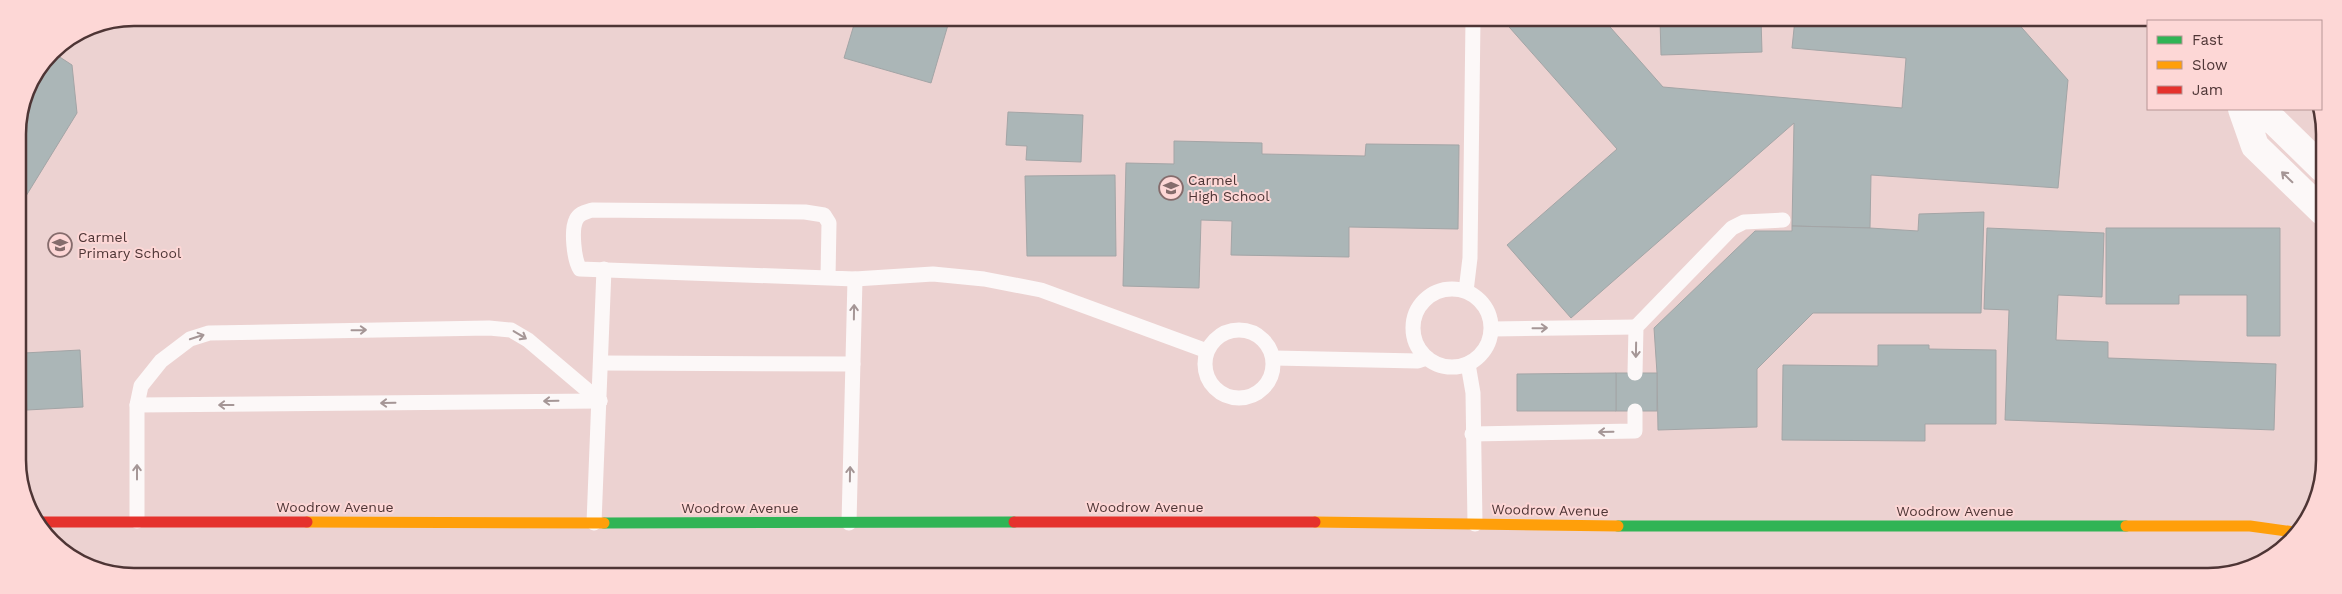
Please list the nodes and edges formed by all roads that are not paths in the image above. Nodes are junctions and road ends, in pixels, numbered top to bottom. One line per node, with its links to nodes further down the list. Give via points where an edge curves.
1 (1473, 26): 10 (lane, via 1471,231)
2 (2242, 110): 5 (street, one-way to 2, via 2255,146)
3 (2253, 110): 4 (street, via 2275,122)
4 (2316, 162)
5 (2316, 205)
6 (1784, 220): 11 (lane, via 1744,222 1732,228)
7 (604, 269): 8 (lane); 8 (lane, via 580,269 574,261 575,220 580,214 592,210 805,212 824,215 829,223); 16 (lane)
8 (828, 278): 9 (lane)
9 (855, 279): 13 (lane, via 933,274 984,278 1041,290); 17 (lane, one-way to 9)
10 (1466, 291): 12 (lane, via 1480,300); 15 (lane, via 1435,293 1422,303 1415,317 1414,333 1418,347)
11 (1636, 327): 12 (lane, one-way to 11); 19 (lane, one-way to 19)
12 (1492, 329): 18 (lane, via 1480,356)
13 (1207, 351): 14 (lane, via 1215,339 1228,331 1243,329 1257,334 1268,344); 14 (lane, via 1204,364 1207,377 1219,391 1237,399 1249,398 1269,382)
14 (1274, 358): 15 (lane, via 1418,361)
15 (1427, 358): 18 (lane, via 1440,366 1454,368)
16 (601, 363): 17 (lane); 20 (lane)
17 (853, 364): 27 (lane, one-way to 17)
18 (1468, 364): 23 (lane, via 1473,393)
19 (1635, 373)
20 (600, 401): 21 (lane, one-way to 21); 21 (lane, one-way to 20, via 141,386 161,361 190,339 209,333 489,328 511,330 528,340); 26 (lane)
21 (137, 406): 24 (lane, one-way to 21)
22 (1635, 411): 23 (lane, one-way to 23, via 1635,431)
23 (1472, 434): 28 (lane)
24 (137, 521): 25 (main road, Woodrow Avenue); 26 (main road, Woodrow Avenue)
25 (47, 522)
26 (594, 523): 27 (main road, Woodrow Avenue)
27 (849, 523): 28 (main road, Woodrow Avenue, via 1167,521)
28 (1475, 524): 29 (main road, Woodrow Avenue)
29 (2293, 526)

